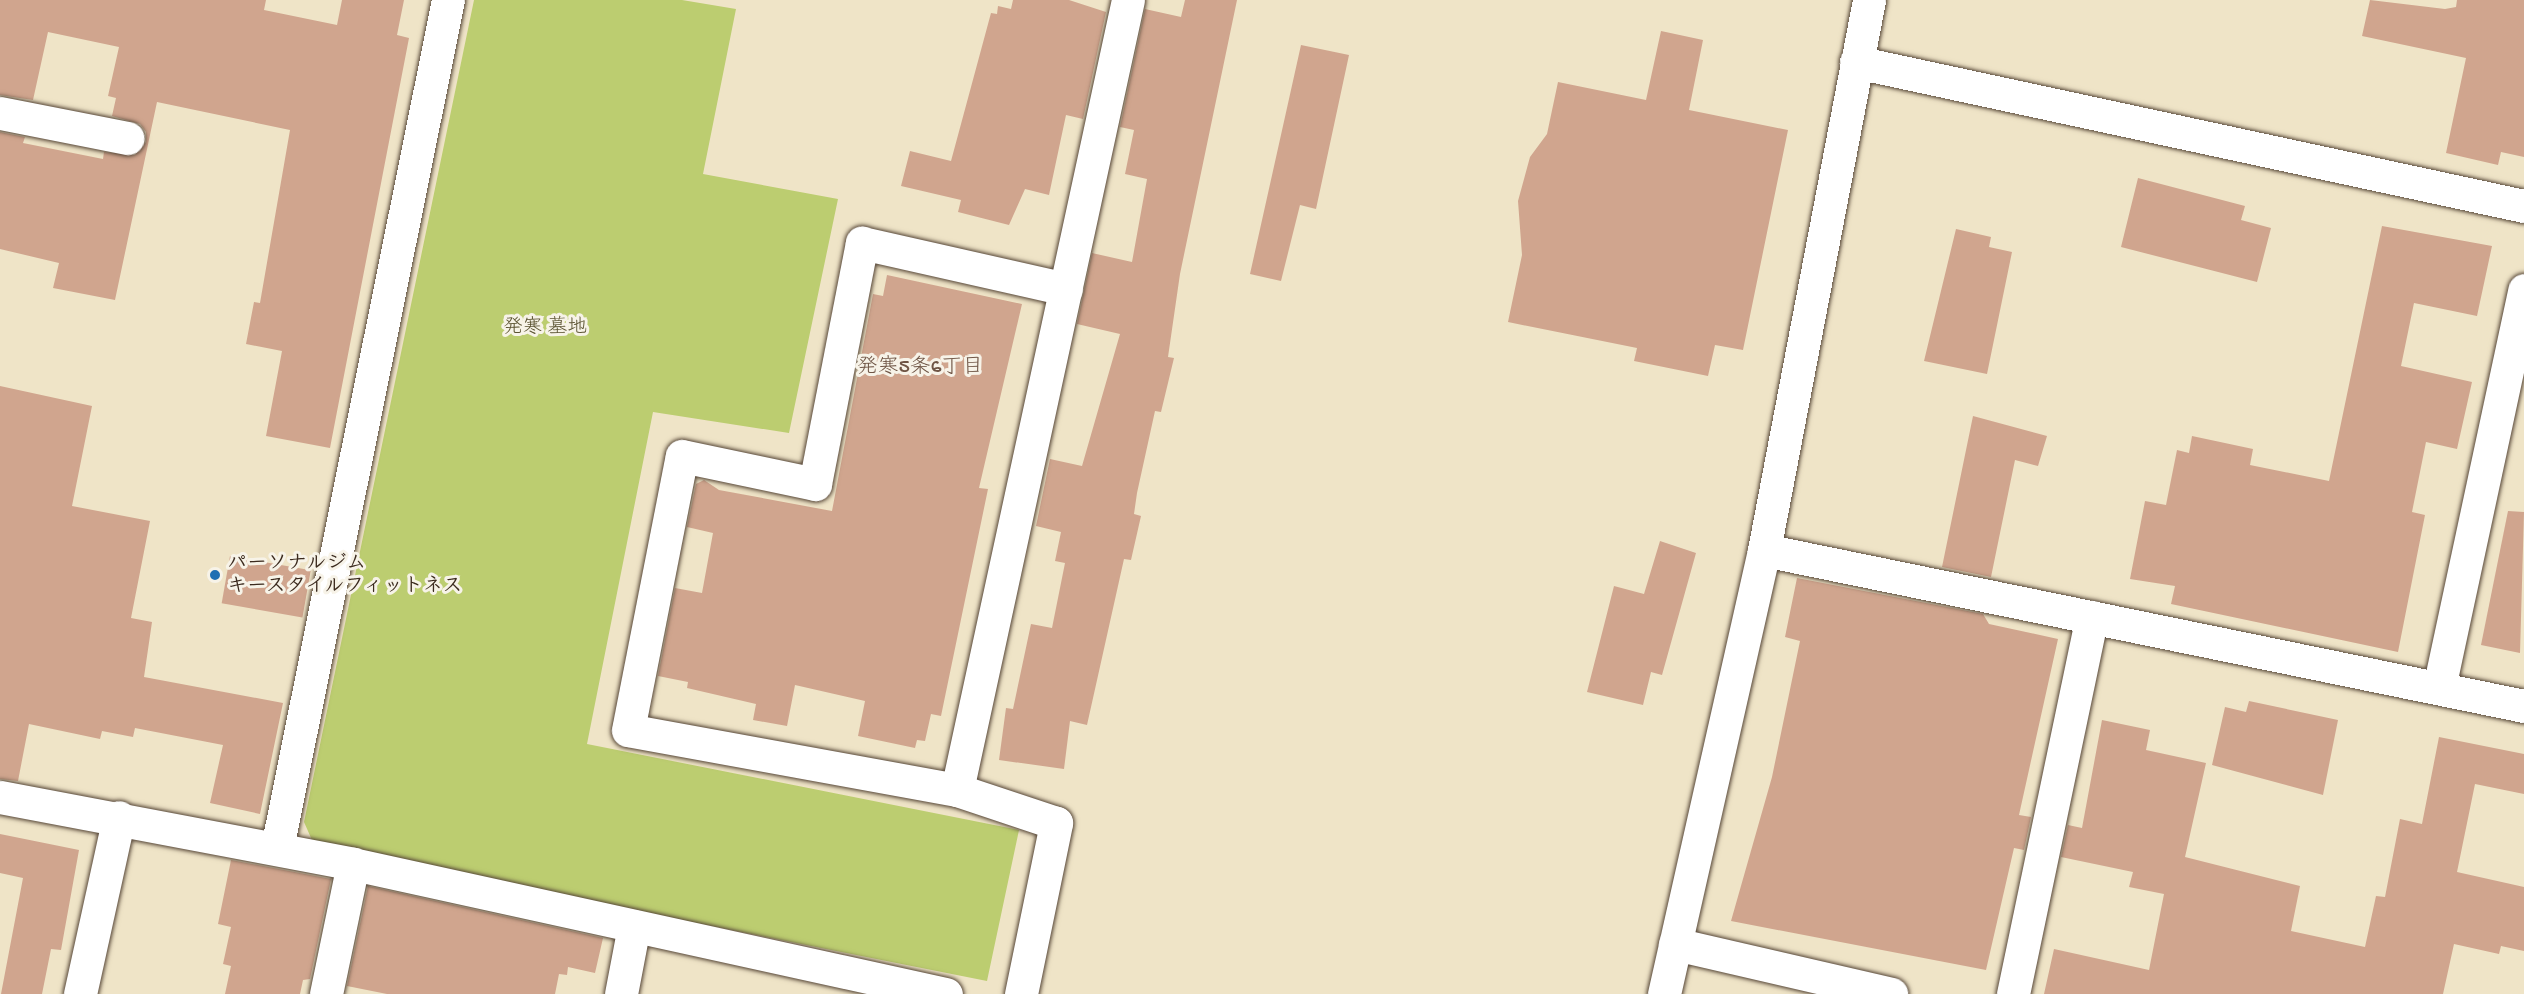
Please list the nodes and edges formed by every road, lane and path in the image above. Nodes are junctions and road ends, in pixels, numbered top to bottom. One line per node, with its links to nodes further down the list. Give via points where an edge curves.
1 (448, 0): 17 (street)
2 (1128, 0): 8 (street)
3 (1863, 1): 4 (street)
4 (1856, 62): 7 (street); 10 (street)
5 (0, 113): 6 (street)
6 (128, 138)
7 (2524, 206)
8 (1066, 289): 14 (street); 14 (street, via 862,243 815,484 682,456 628,730)
9 (2524, 290): 12 (street)
10 (1764, 550): 11 (street); 20 (street)
11 (2092, 617): 12 (street); 29 (street)
12 (2439, 688): 13 (street)
13 (2524, 705)
14 (957, 790): 26 (street, via 1056,823)
15 (0, 797): 16 (street)
16 (119, 817): 17 (street); 22 (street)
17 (277, 848): 18 (street)
18 (353, 864): 19 (street); 23 (street)
19 (634, 926): 21 (street); 24 (street)
20 (1675, 944): 27 (street); 28 (street)
21 (880, 988): 25 (street)
22 (80, 994)
23 (326, 994)
24 (621, 994)
25 (946, 994)
26 (1021, 994)
27 (1664, 994)
28 (1891, 994)
29 (2013, 994)

